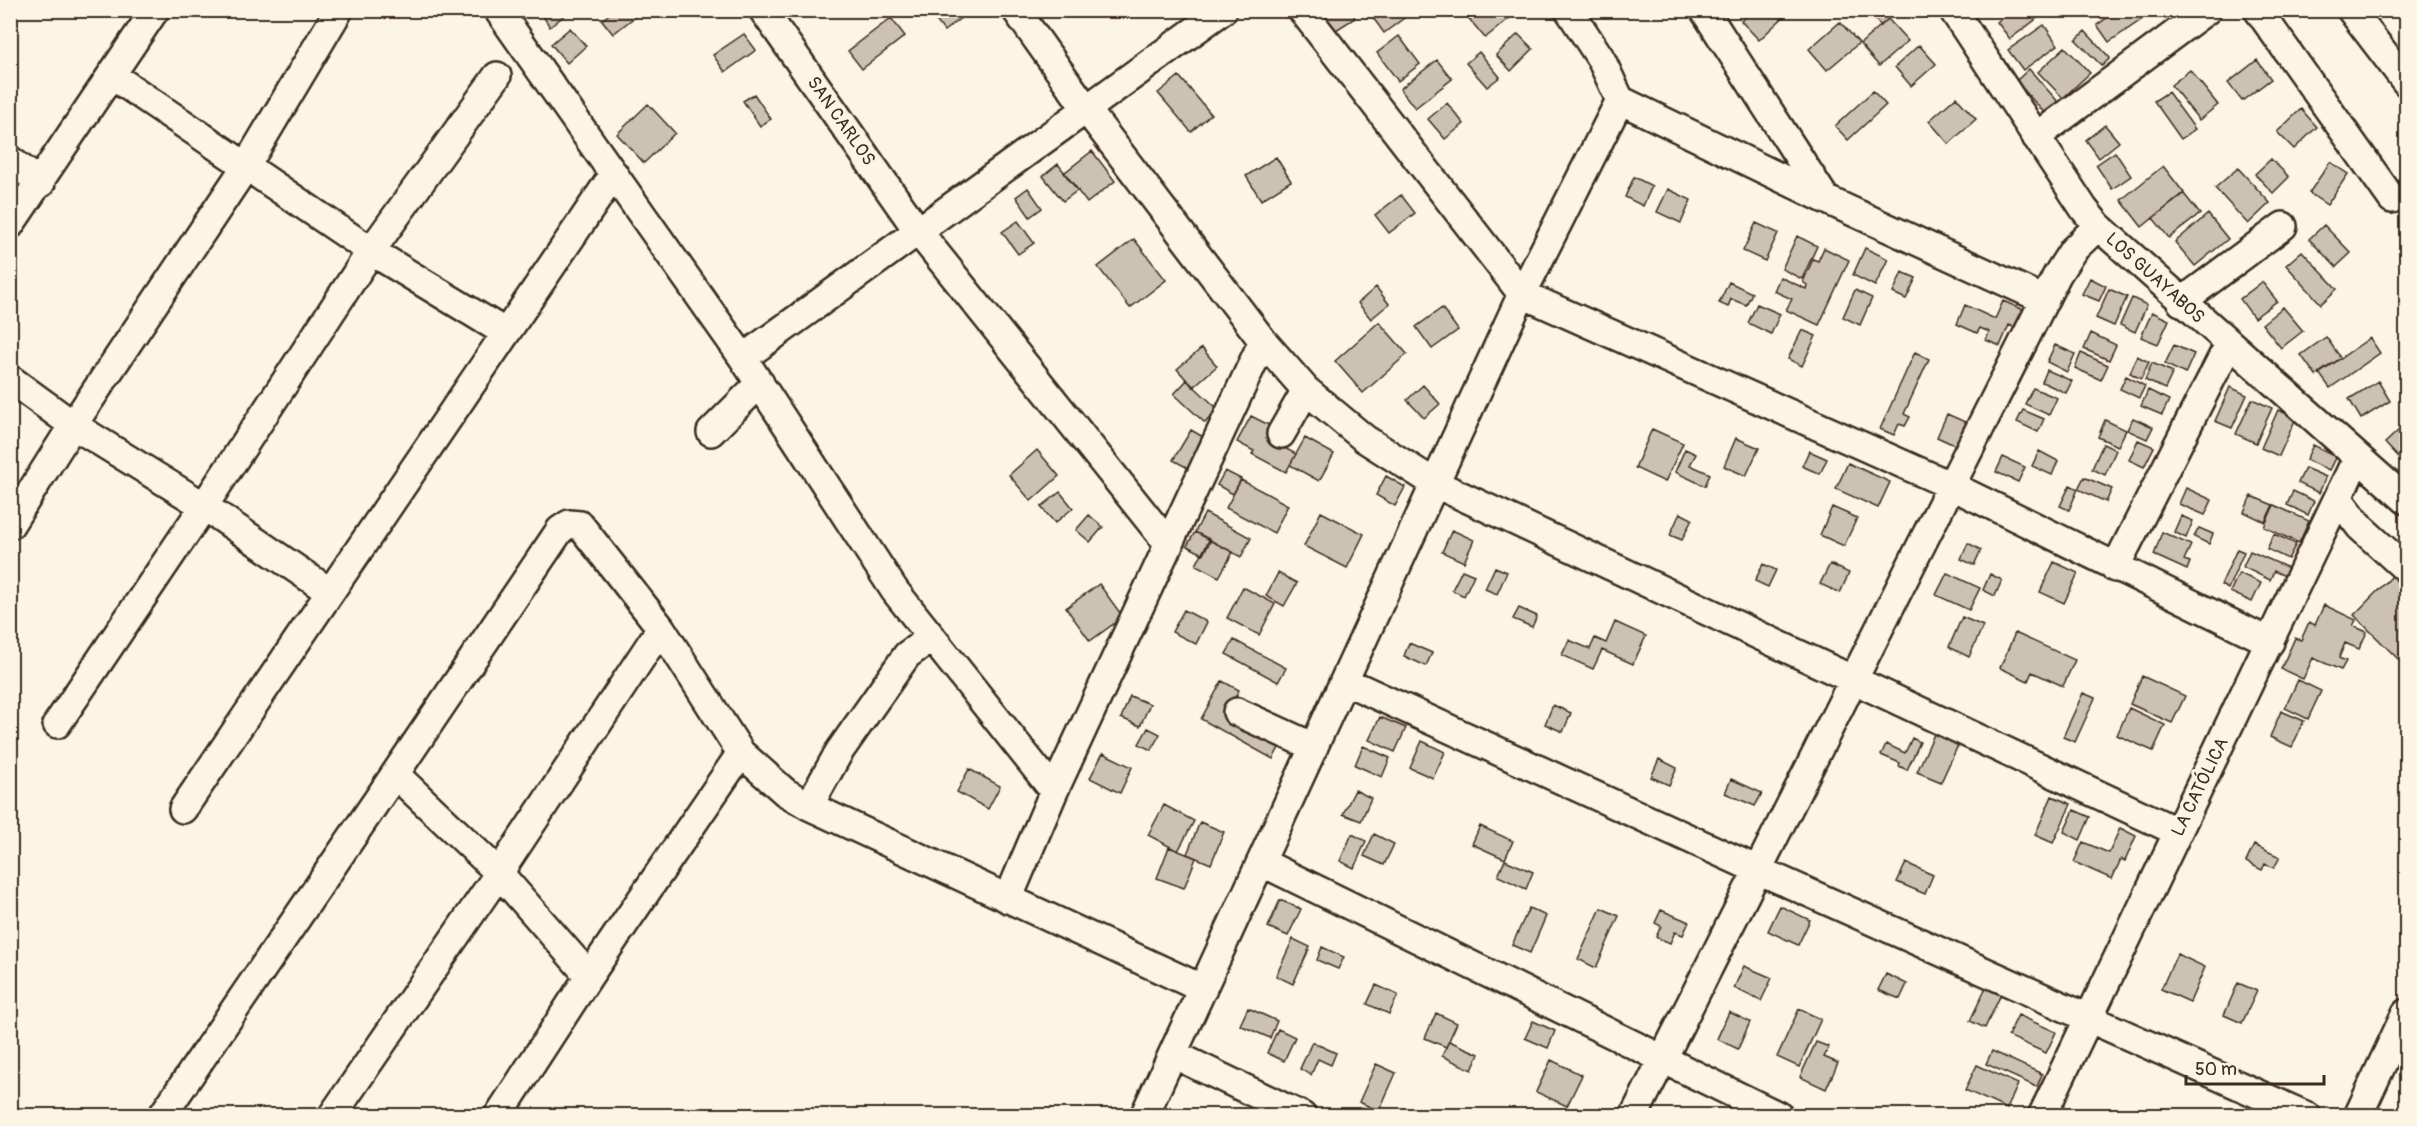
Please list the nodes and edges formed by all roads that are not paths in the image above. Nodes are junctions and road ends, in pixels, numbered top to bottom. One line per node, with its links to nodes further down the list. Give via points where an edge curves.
1 (155, 10): 14 (street)
2 (339, 10): 21 (street)
3 (498, 10): 22 (street)
4 (763, 10): 29 (street, SAN CARLOS)
5 (1016, 10): 18 (street)
6 (1223, 10): 18 (street)
7 (1302, 10): 31 (street)
8 (1704, 10): 24 (street)
9 (1953, 10): 19 (street, LOS GUAYABOS)
10 (2207, 10): 19 (street)
11 (2258, 10): 25 (street)
12 (2351, 10): 16 (street)
13 (1579, 14): 17 (street)
14 (113, 76): 21 (street); 23 (street)
15 (497, 76): 30 (street)
16 (2406, 82)
17 (1620, 100): 24 (street); 31 (street)
18 (1087, 110): 29 (street); 35 (street)
19 (2036, 137): 27 (street, LOS GUAYABOS)
20 (10, 160): 23 (street)
21 (246, 166): 30 (street); 41 (street)
22 (614, 174): 34 (street); 37 (street)
23 (41, 183): 26 (street)
24 (1825, 199): 32 (street)
25 (2392, 199)
26 (10, 225)
27 (2098, 226): 32 (street, via 2073,250); 33 (street, LOS GUAYABOS)
28 (2283, 226): 33 (street)
29 (918, 231): 37 (street); 51 (street, SAN CARLOS)
30 (371, 251): 34 (street); 49 (street)
31 (1522, 294): 45 (street); 46 (street)
32 (2045, 300): 46 (street)
33 (2181, 302): 36 (street, LOS GUAYABOS)
34 (506, 333): 54 (street)
35 (1263, 341): 40 (street); 51 (street)
36 (2229, 344): 44 (street, LOS GUAYABOS); 52 (street)
37 (743, 358): 39 (street)
38 (10, 379): 41 (street)
39 (760, 383): 42 (street); 56 (street, via 895,591)
40 (1306, 390): 43 (street); 45 (street, via 1365,439)
41 (73, 425): 49 (street); 50 (street)
42 (711, 432)
43 (1281, 434)
44 (2357, 458): 47 (street, LA CATÓLICA); 48 (street, LOS GUAYABOS)
45 (1436, 484): 58 (street); 59 (street)
46 (1952, 486): 52 (street); 58 (street)
47 (2338, 498): 53 (street, via 2360,527); 57 (street, LA CATÓLICA)
48 (2406, 500)
49 (204, 506): 54 (street); 61 (street)
50 (10, 525)
51 (1169, 545): 65 (street)
52 (2115, 568): 57 (street)
53 (2406, 569)
54 (330, 592): 67 (street)
55 (661, 628): 63 (street); 64 (street, via 580,525 569,524 560,530); 71 (street)
56 (932, 637): 65 (street); 66 (street, via 907,655 839,752)
57 (2270, 642): 68 (street, LA CATÓLICA)
58 (1854, 679): 68 (street); 70 (street)
59 (1344, 681): 62 (street); 70 (street)
60 (1237, 712): 62 (street)
61 (57, 724)
62 (1314, 747): 69 (street)
63 (741, 753): 66 (street, via 785,792); 73 (street)
64 (395, 774): 71 (street); 79 (street)
65 (1054, 791): 72 (street)
66 (809, 806): 72 (street)
67 (183, 809)
68 (2178, 832): 75 (street, LA CATÓLICA)
69 (1261, 862): 74 (street); 78 (street)
70 (1758, 870): 75 (street); 78 (street)
71 (500, 873): 73 (street); 80 (street)
72 (1008, 899): 74 (street)
73 (589, 976): 81 (street)
74 (1203, 989): 77 (street)
75 (2088, 1019): 86 (street, LA CATÓLICA); 87 (street)
76 (2403, 1028): 88 (street)
77 (1173, 1054): 82 (street); 83 (street)
78 (1663, 1059): 84 (street); 85 (street)
79 (162, 1116)
80 (332, 1116)
81 (498, 1116)
82 (1144, 1116)
83 (1302, 1116)
84 (1634, 1116)
85 (1779, 1116)
86 (2042, 1116)
87 (2307, 1116)
88 (2358, 1116)

